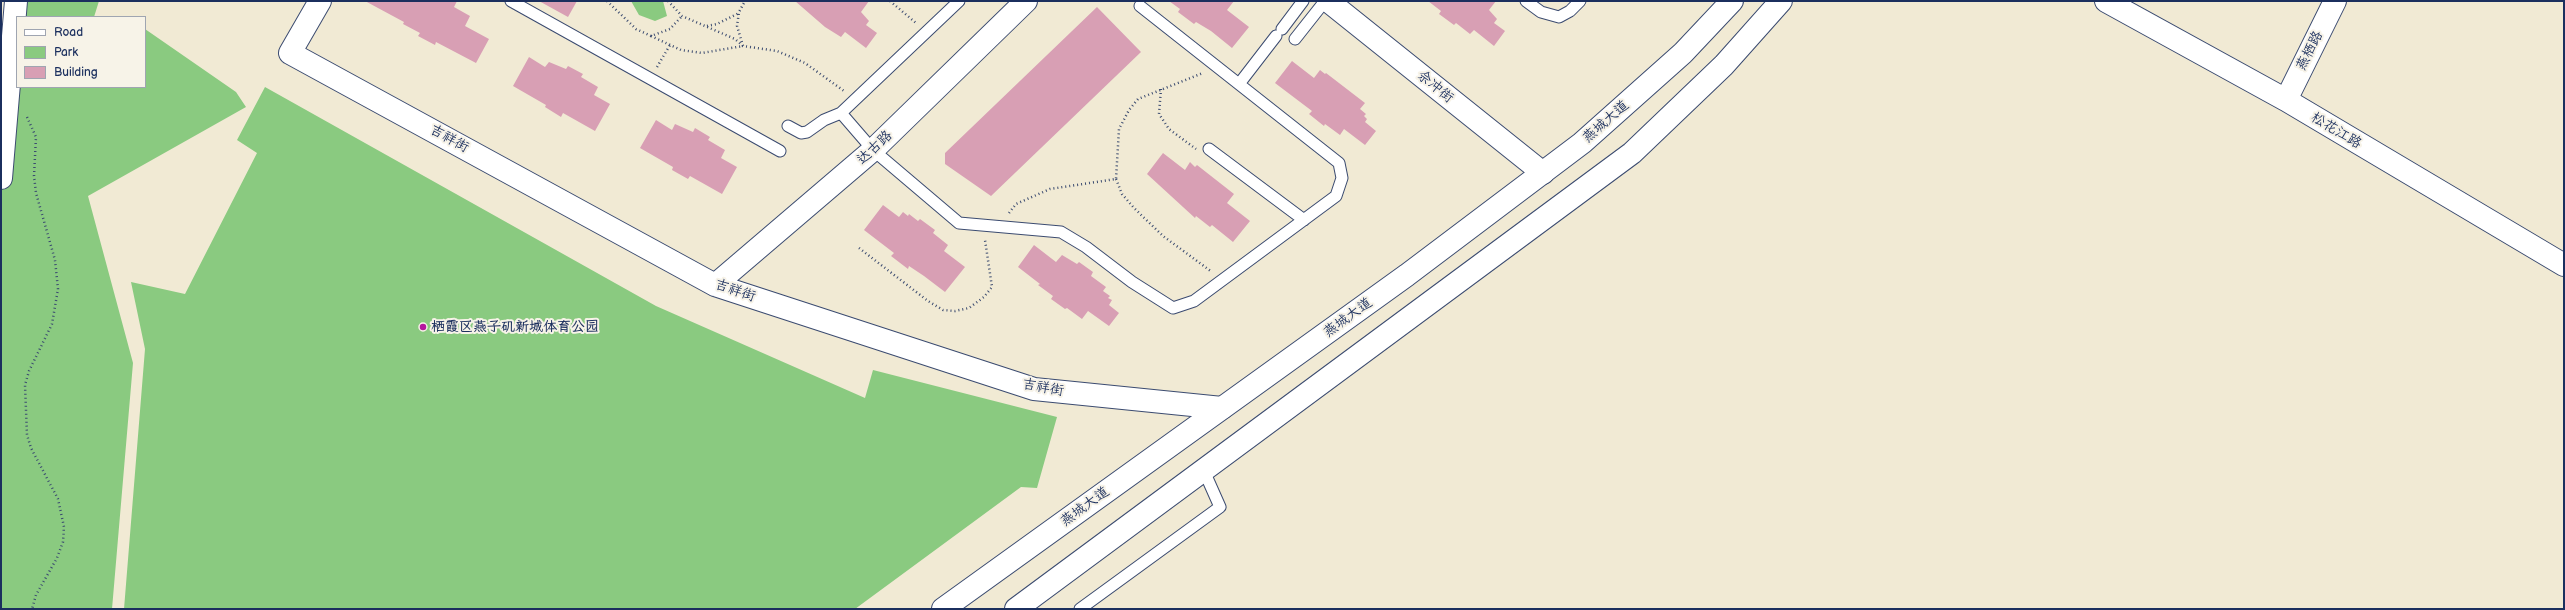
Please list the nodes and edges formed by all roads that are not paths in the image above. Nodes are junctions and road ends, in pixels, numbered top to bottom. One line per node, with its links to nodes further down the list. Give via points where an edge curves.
1 (16, 1): 24 (street)
2 (320, 1): 27 (street, 吉祥街, via 290,53)
3 (511, 1): 22 (lane)
4 (959, 1): 18 (lane)
5 (1026, 1): 21 (street, 达古路)
6 (1304, 1): 16 (lane)
7 (1327, 1): 15 (lane); 23 (street, 佘冲街)
8 (1526, 1): 9 (lane, via 1541,12 1559,17)
9 (1580, 1)
10 (1732, 1): 23 (street, 燕城大道, via 1684,53 1582,143)
11 (1781, 1): 29 (street, via 1724,65 1632,153)
12 (2106, 1): 17 (street, 松花江路)
13 (2335, 1): 17 (street, 燕栖路)
14 (1140, 6): 16 (lane)
15 (1295, 40)
16 (1239, 84): 25 (lane, via 1339,162 1342,178 1336,196)
17 (2286, 100): 26 (street, 松花江路)
18 (841, 113): 19 (lane, via 824,120 807,132 801,133); 21 (lane)
19 (788, 126)
20 (1209, 149): 25 (lane)
21 (873, 150): 25 (lane, via 959,223 1061,232 1172,308 1194,301); 27 (street, 达古路)
22 (780, 151)
23 (1543, 173): 28 (street, 燕城大道)
24 (1, 178)
25 (1304, 220)
26 (2564, 265)
27 (715, 285): 28 (street, 吉祥街, via 1034,389)
28 (1222, 408): 30 (street, 燕城大道)
29 (1204, 472): 31 (street); 32 (lane, via 1220,507)
30 (943, 609)
31 (1016, 609)
32 (1080, 609)

